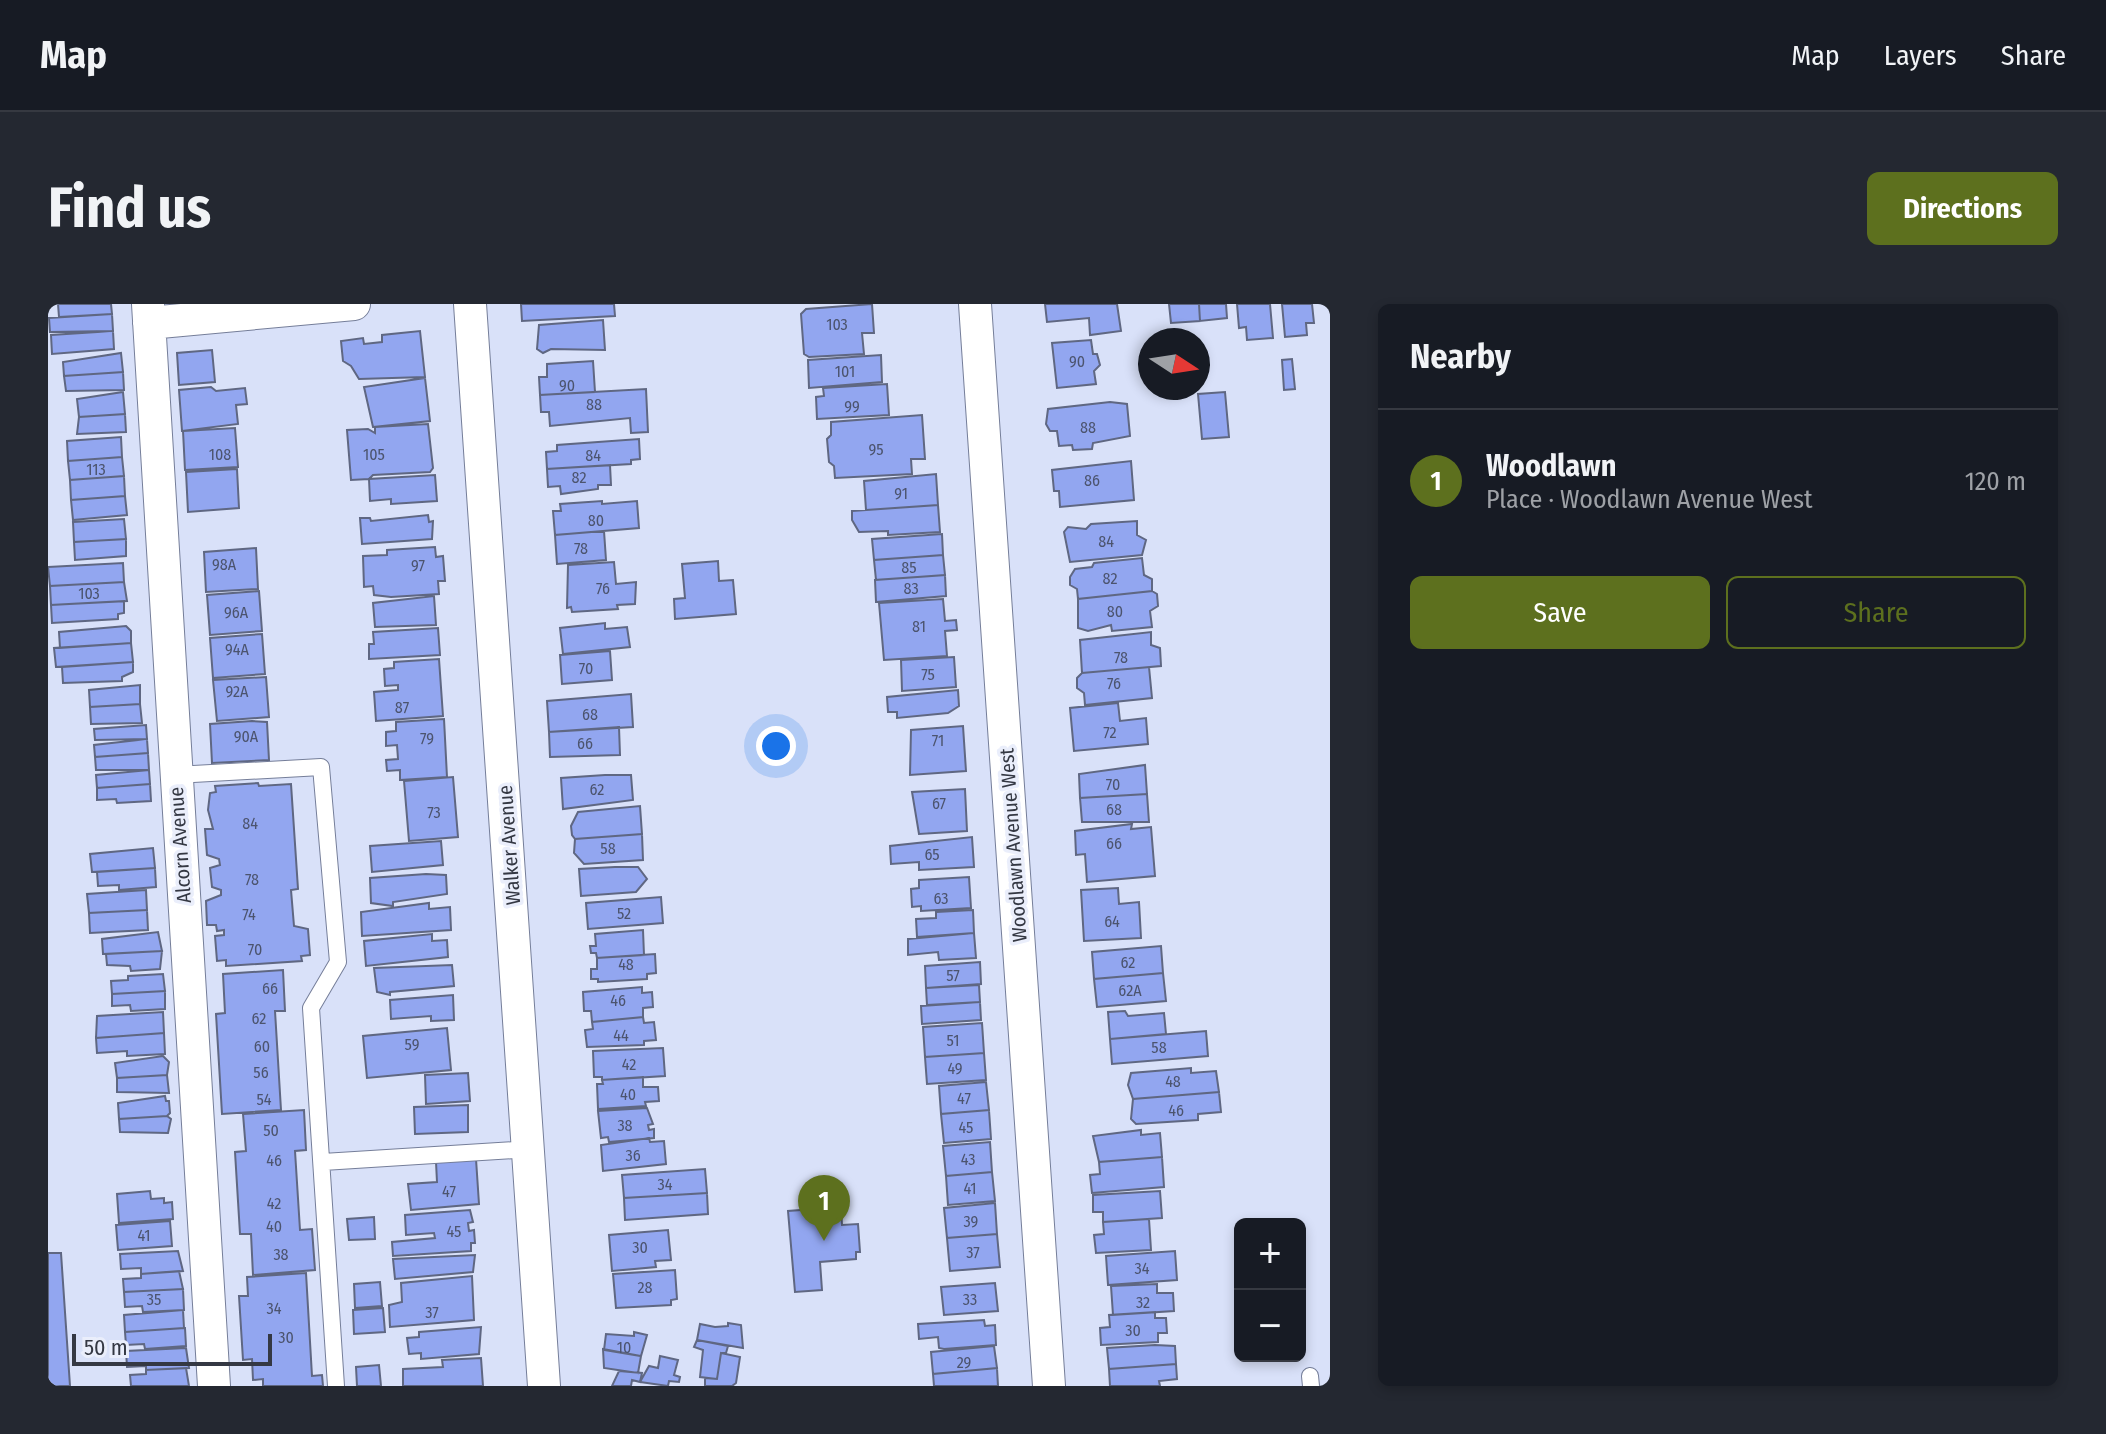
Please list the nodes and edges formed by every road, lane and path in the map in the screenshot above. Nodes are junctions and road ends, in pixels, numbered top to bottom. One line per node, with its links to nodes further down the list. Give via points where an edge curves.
1 (354, 304): 4 (street)
2 (470, 304): 6 (street, Walker Avenue)
3 (975, 304): 11 (street, Woodlawn Avenue West)
4 (149, 313): 5 (street, Alcorn Avenue)
5 (175, 775): 7 (lane, via 321,767 338,962 311,1008); 8 (street, Alcorn Avenue)
6 (531, 1149): 7 (lane); 10 (street, Walker Avenue)
7 (323, 1162): 9 (lane)
8 (214, 1386)
9 (336, 1386)
10 (544, 1386)
11 (1049, 1386)

